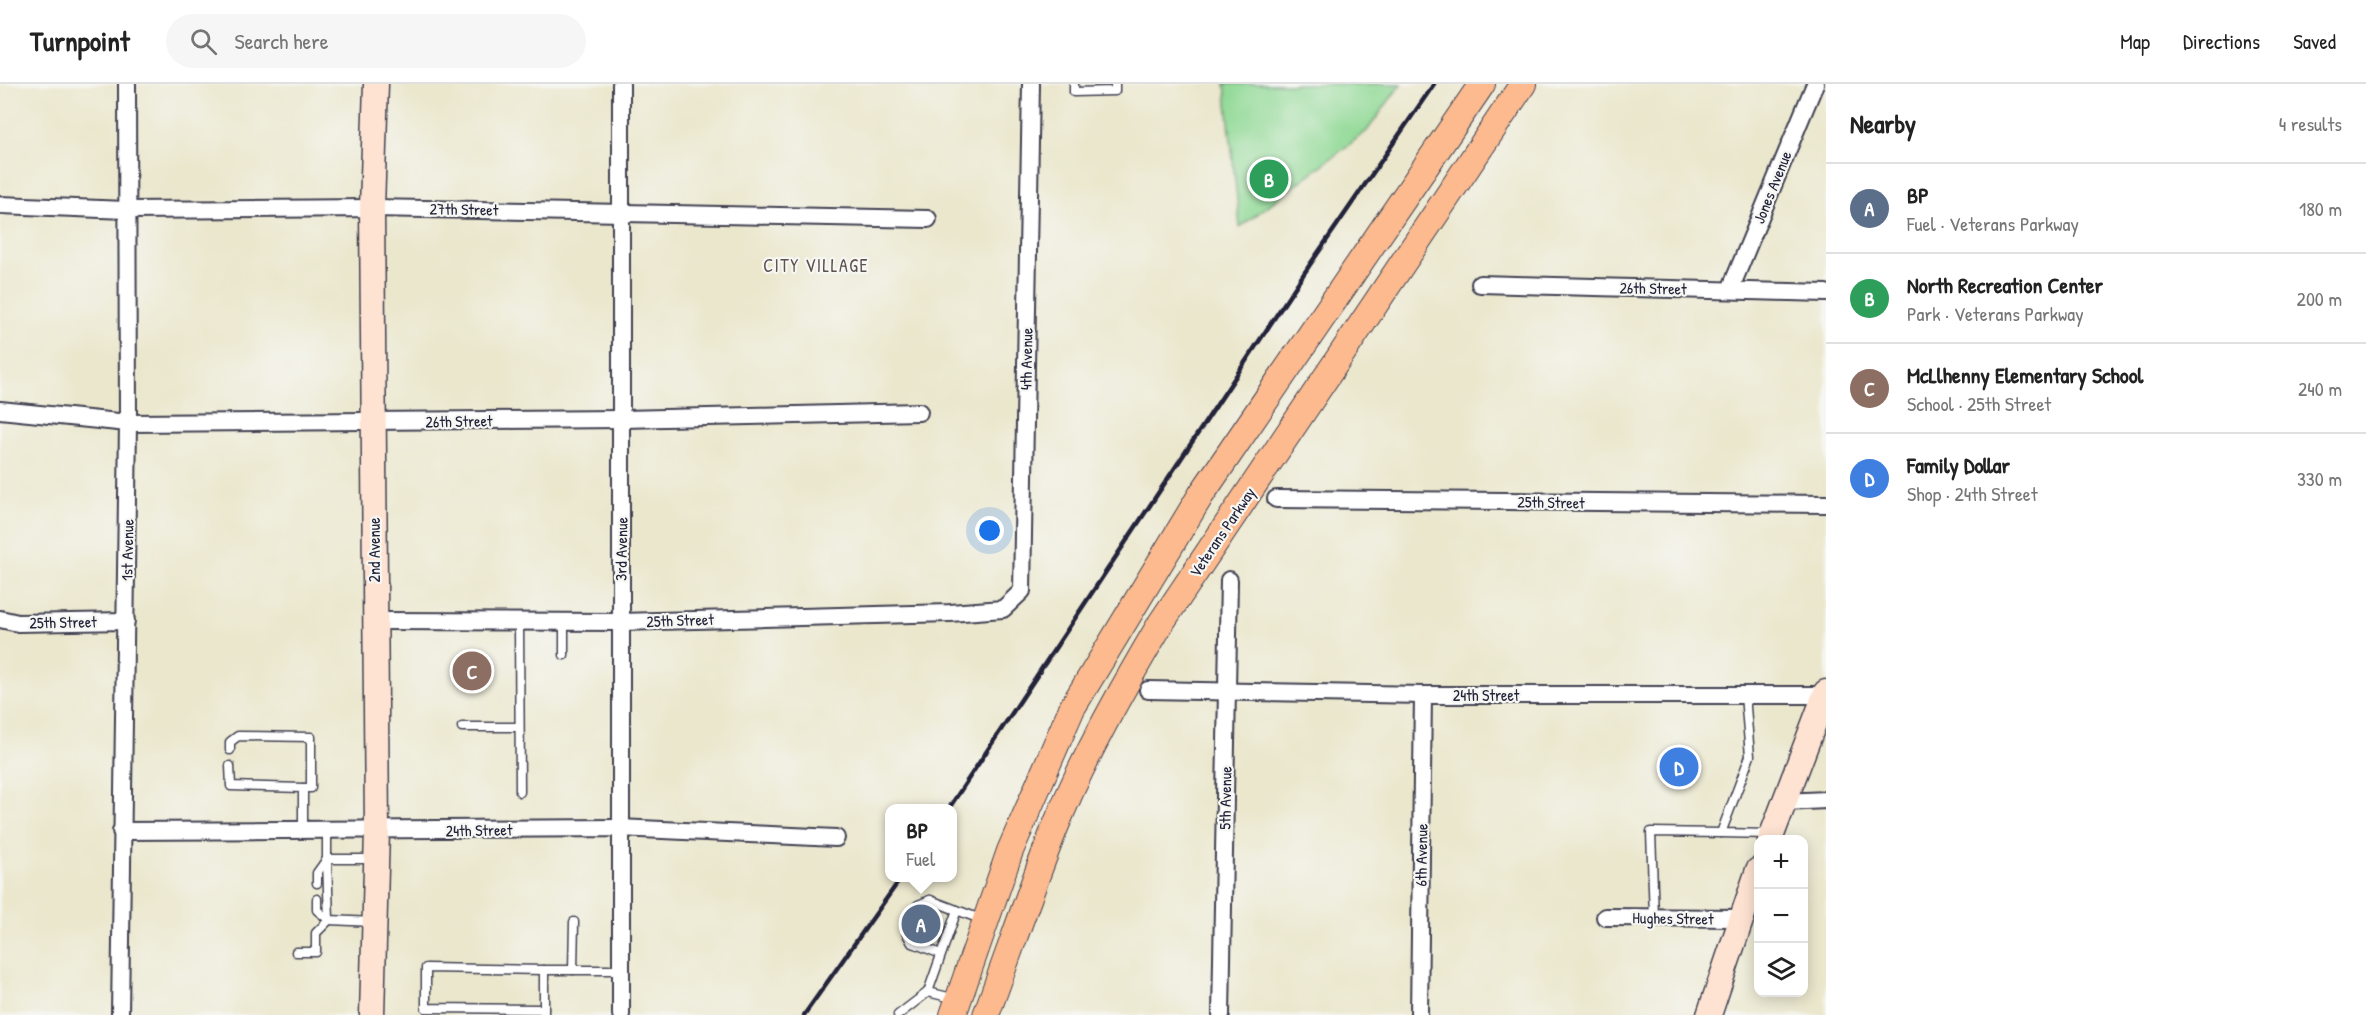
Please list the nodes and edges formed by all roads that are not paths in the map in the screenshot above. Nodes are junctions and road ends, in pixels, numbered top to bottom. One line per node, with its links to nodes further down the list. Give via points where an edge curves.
1 (127, 84): 12 (street, 1st Avenue)
2 (376, 84): 11 (main road, 2nd Avenue)
3 (621, 84): 13 (street, 3rd Avenue)
4 (1031, 84): 26 (street, 4th Avenue, via 1022,591 1003,609)
5 (1074, 84): 6 (lane, via 1074,92 1114,91)
6 (1115, 84)
7 (1482, 84): 70 (main road, via 1149,578 1072,708 1010,851)
8 (1523, 84): 88 (main road, Veterans Parkway, via 1135,667 1055,828)
9 (1815, 84): 16 (street, Jones Avenue)
10 (0, 205): 12 (street, 27th Street)
11 (372, 208): 12 (street, 27th Street); 13 (street, 27th Street); 21 (main road, 2nd Avenue)
12 (126, 210): 22 (street, 1st Avenue)
13 (622, 212): 14 (street, 27th Street); 20 (street, 3rd Avenue)
14 (928, 219)
15 (1480, 284): 16 (street, 26th Street)
16 (1730, 290): 17 (street, 26th Street)
17 (1826, 293)
18 (0, 410): 22 (street, 26th Street)
19 (919, 412): 20 (street, 26th Street)
20 (623, 419): 21 (street, 26th Street); 32 (street, 3rd Avenue)
21 (375, 422): 22 (street, 26th Street); 29 (main road, 2nd Avenue)
22 (128, 423): 28 (street, 1st Avenue)
23 (1276, 499): 24 (street, 25th Street)
24 (1826, 504)
25 (1229, 580): 35 (street, 5th Avenue)
26 (986, 610): 32 (street, 25th Street)
27 (0, 619): 28 (street, 25th Street, via 18,623)
28 (126, 621): 49 (street, 1st Avenue)
29 (374, 621): 30 (street, 25th Street); 52 (main road, 2nd Avenue)
30 (519, 622): 31 (street, 25th Street); 40 (lane)
31 (564, 622): 32 (street, 25th Street); 33 (lane)
32 (620, 622): 48 (street, 3rd Avenue)
33 (564, 655)
34 (1148, 690): 35 (street, 24th Street)
35 (1227, 692): 37 (street, 24th Street); 89 (street, 5th Avenue)
36 (1825, 694): 38 (street, 24th Street); 39 (main road)
37 (1423, 695): 38 (street, 24th Street); 90 (street, 6th Avenue)
38 (1745, 695): 53 (lane, via 1750,756)
39 (1821, 721): 47 (main road)
40 (519, 727): 41 (lane); 45 (lane)
41 (462, 728)
42 (230, 750): 44 (lane, via 230,742 238,736 311,736 311,788)
43 (230, 766): 44 (lane, via 231,786)
44 (303, 788): 50 (lane)
45 (520, 792)
46 (1826, 800): 47 (street)
47 (1785, 802): 54 (main road)
48 (619, 828): 52 (street, 24th Street); 56 (street, 24th Street); 80 (street, 3rd Avenue)
49 (121, 831): 50 (street, 24th Street); 84 (street, 1st Avenue)
50 (303, 831): 51 (street, 24th Street)
51 (327, 831): 52 (street, 24th Street); 57 (lane)
52 (377, 831): 58 (main road, 2nd Avenue)
53 (1720, 833): 55 (lane); 66 (lane, via 1651,832)
54 (1772, 835)
55 (1754, 836)
56 (836, 838)
57 (327, 859): 58 (lane); 60 (lane, via 317,873); 68 (lane)
58 (376, 860): 71 (main road, 2nd Avenue)
59 (1754, 881): 67 (main road)
60 (317, 883)
61 (317, 899): 68 (lane, via 317,910)
62 (930, 900): 63 (lane); 64 (lane, via 918,905); 69 (lane, via 935,911)
63 (957, 910): 70 (lane); 77 (lane)
64 (915, 913)
65 (1605, 917): 66 (street, Hughes Street)
66 (1654, 917): 67 (street, Hughes Street)
67 (1740, 918): 91 (main road)
68 (328, 920): 71 (lane); 76 (lane, via 316,933 315,952)
69 (932, 920)
70 (985, 921): 82 (main road)
71 (374, 922): 85 (main road, 2nd Avenue)
72 (574, 922): 79 (lane)
73 (909, 928): 75 (lane, via 907,934)
74 (926, 935): 75 (lane, via 924,940)
75 (912, 943): 77 (lane)
76 (296, 952)
77 (941, 954): 81 (lane)
78 (544, 970): 79 (lane); 83 (lane); 83 (lane, via 426,968 426,1008)
79 (573, 970): 80 (lane)
80 (620, 970): 86 (street, 3rd Avenue)
81 (928, 992): 82 (lane); 87 (lane)
82 (956, 1008)
83 (544, 1012)
84 (120, 1015)
85 (372, 1015)
86 (621, 1015)
87 (898, 1015)
88 (986, 1015)
89 (1221, 1015)
90 (1419, 1015)
91 (1709, 1015)

